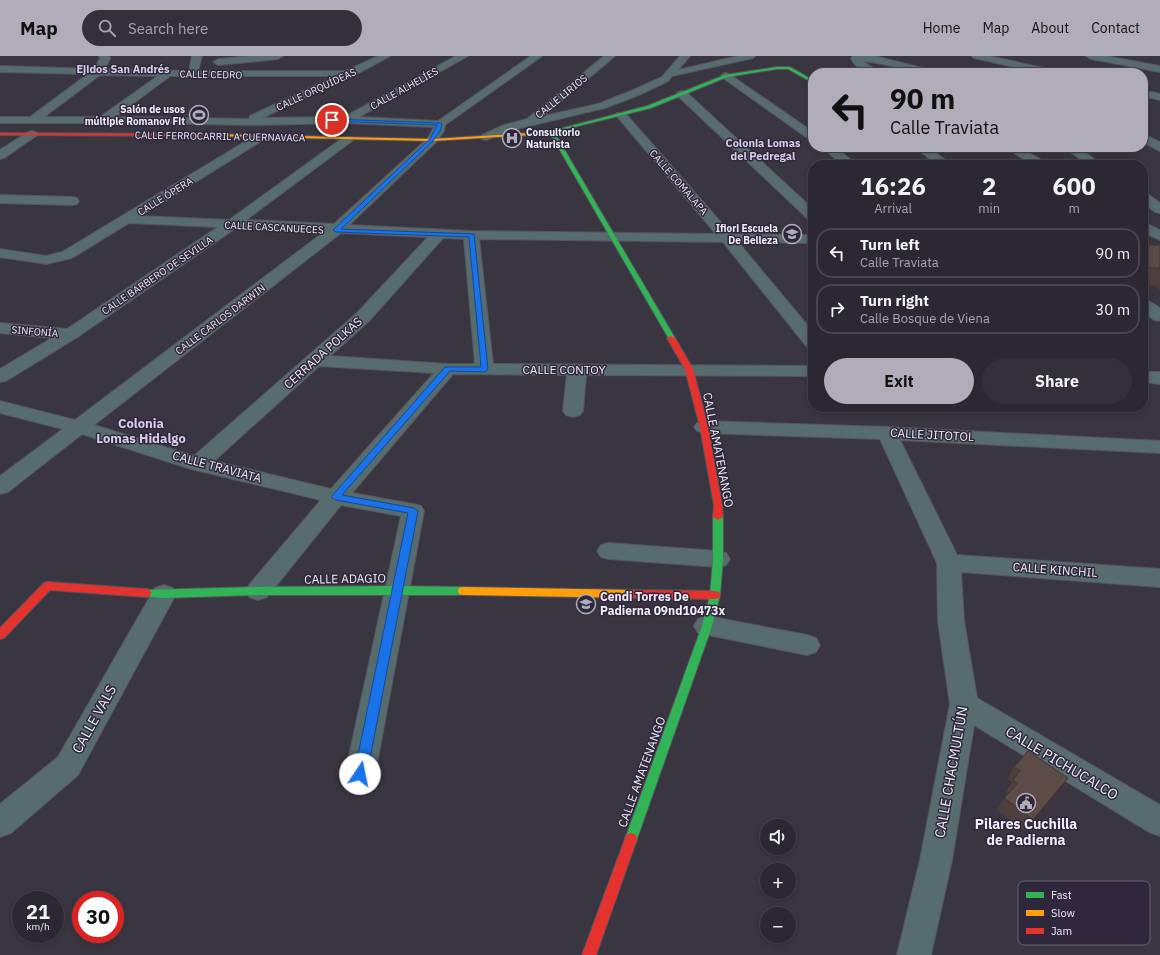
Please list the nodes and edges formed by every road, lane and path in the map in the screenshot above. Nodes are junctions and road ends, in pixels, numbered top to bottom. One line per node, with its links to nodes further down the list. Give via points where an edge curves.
1 (104, 56): 18 (street)
2 (278, 56): 12 (street)
3 (385, 56): 22 (street, CALLE ORQUÍDEAS)
4 (463, 56): 34 (street, CALLE ALHELÍES)
5 (537, 56): 38 (street)
6 (610, 56): 37 (street, CALLE LIRIOS)
7 (685, 56): 23 (street)
8 (750, 56): 23 (street)
9 (977, 56): 15 (street)
10 (1091, 56): 17 (street)
11 (324, 61): 19 (street)
12 (200, 64): 19 (street, CALLE CEDRO, via 265,75); 20 (street, CALLE CEDRO)
13 (867, 68): 14 (street, via 858,63 856,58 874,59)
14 (911, 68)
15 (1031, 68)
16 (0, 69): 18 (street, CALLE CEDRO)
17 (1160, 69)
18 (100, 71): 20 (street, CALLE CEDRO); 32 (street)
19 (332, 72): 22 (street, CALLE CEDRO)
20 (168, 73): 33 (street)
21 (1160, 73): 25 (street)
22 (350, 74): 36 (street, CALLE ORQUÍDEAS)
23 (668, 74): 37 (street, via 665,79 601,106)
24 (726, 76): 26 (street, CALLE FERROCARRIL A CUERNAVACA, via 789,68); 27 (street, CALLE FERROCARRIL A CUERNAVACA); 40 (street)
25 (1149, 76)
26 (808, 79)
27 (682, 94): 30 (street, CALLE FERROCARRIL A CUERNAVACA); 63 (street)
28 (1148, 94): 29 (street)
29 (1160, 97)
30 (621, 115): 39 (street, CALLE FERROCARRIL A CUERNAVACA); 71 (street, CALLE COMALAPA)
31 (0, 120): 32 (street, CALLE FERROCARRIL A CUERNAVACA)
32 (33, 120): 33 (street, CALLE FERROCARRIL A CUERNAVACA)
33 (103, 120): 35 (street, CALLE FERROCARRIL A CUERNAVACA)
34 (346, 120): 36 (street, CALLE FERROCARRIL A CUERNAVACA); 38 (street, CALLE FERROCARRIL A CUERNAVACA)
35 (234, 121): 36 (street, CALLE FERROCARRIL A CUERNAVACA); 43 (street, via 226,128)
36 (248, 122)
37 (528, 123): 45 (street, CALLE LIRIOS, via 508,127)
38 (440, 124): 47 (street)
39 (552, 133): 45 (street, CALLE FERROCARRIL A CUERNAVACA); 70 (street, CALLE AMATENANGO)
40 (808, 133)
41 (0, 134): 42 (street, CALLE FERROCARRIL A CUERNAVACA)
42 (32, 134): 43 (street, CALLE FERROCARRIL A CUERNAVACA); 54 (street)
43 (223, 136): 44 (street, CALLE FERROCARRIL A CUERNAVACA)
44 (262, 136): 46 (street, CALLE FERROCARRIL A CUERNAVACA); 64 (street, CALLE ÓPERA)
45 (486, 137): 47 (street, CALLE FERROCARRIL A CUERNAVACA)
46 (348, 139): 47 (street, CALLE FERROCARRIL A CUERNAVACA); 65 (street, CALLE BARBERO DE SEVILLA)
47 (432, 140): 66 (street, CALLE CARLOS DARWIN)
48 (1148, 140): 49 (street)
49 (1160, 148)
50 (834, 152): 55 (street)
51 (927, 152): 56 (street)
52 (1019, 152): 57 (street)
53 (1077, 152): 58 (street)
54 (0, 155)
55 (844, 160)
56 (939, 160)
57 (1033, 160)
58 (1089, 160)
59 (0, 199): 60 (street)
60 (72, 201)
61 (1148, 201): 62 (street)
62 (1160, 209)
63 (808, 211)
64 (127, 220): 65 (street, CALLE CASCANUECES); 75 (street, CALLE ÓPERA, via 68,255 46,260)
65 (231, 225): 66 (street, CALLE CASCANUECES); 79 (street, CALLE BARBERO DE SEVILLA)
66 (336, 230): 68 (street, CALLE CASCANUECES); 92 (street, CALLE CARLOS DARWIN)
67 (1148, 230): 72 (street)
68 (439, 234): 69 (street, CALLE CASCANUECES); 81 (street, CERRADA POLKAS, via 363,317)
69 (472, 236): 70 (street, CALLE CASCANUECES); 83 (street)
70 (612, 236): 71 (street, CALLE CASCANUECES); 84 (street, CALLE AMATENANGO)
71 (727, 238): 73 (street, CALLE CASCANUECES); 80 (street, CALLE COMALAPA)
72 (1160, 238): 74 (street)
73 (808, 239)
74 (1148, 239)
75 (0, 253)
76 (1148, 308): 77 (street)
77 (1160, 316)
78 (0, 328): 79 (street, SINFONÍA)
79 (70, 334): 87 (street, CALLE BARBERO DE SEVILLA)
80 (808, 337)
81 (316, 360): 82 (street, CALLE CONTOY); 96 (street, CERRADA POLKAS)
82 (448, 369): 83 (street, CALLE CONTOY); 98 (street)
83 (485, 369): 85 (street, CALLE CONTOY)
84 (689, 369): 85 (street, CALLE CONTOY); 86 (street, CALLE CONTOY); 93 (street, CALLE AMATENANGO)
85 (577, 370): 91 (street)
86 (808, 371)
87 (0, 377)
88 (1148, 378): 89 (street)
89 (1160, 378)
90 (0, 407): 92 (street, CALLE TRAVIATA)
91 (573, 412)
92 (80, 427): 96 (street, CALLE TRAVIATA); 97 (street, CALLE CARLOS DARWIN)
93 (704, 427): 94 (street, CALLE JITOTOL); 100 (street, CALLE AMATENANGO, via 718,505)
94 (887, 433): 95 (street, CALLE JITOTOL); 101 (street, CALLE CHACMULTÚN)
95 (1160, 447)
96 (198, 464): 98 (street, CALLE TRAVIATA)
97 (0, 487)
98 (336, 497): 103 (street, CALLE TRAVIATA, via 414,511); 104 (street)
99 (609, 551): 100 (street)
100 (718, 559): 106 (street, CALLE AMATENANGO)
101 (949, 563): 102 (street, CALLE KINCHIL); 110 (street, CALLE CHACMULTÚN, via 951,621)
102 (1160, 578)
103 (398, 590): 104 (street, CALLE ADAGIO); 106 (street, CALLE ADAGIO); 111 (street)
104 (258, 591): 105 (street, CALLE ADAGIO)
105 (164, 594): 108 (street, CALLE ADAGIO, via 48,586); 113 (street, CALLE VALS, via 68,766)
106 (715, 595): 107 (street, CALLE AMATENANGO)
107 (707, 626): 109 (street); 114 (street, CALLE AMATENANGO)
108 (0, 636)
109 (807, 645)
110 (964, 704): 112 (street, CALLE PICHUCALCO); 115 (street, CALLE CHACMULTÚN, via 936,860)
111 (360, 774)
112 (1160, 822)
113 (0, 823)
114 (589, 955)
115 (914, 955)

